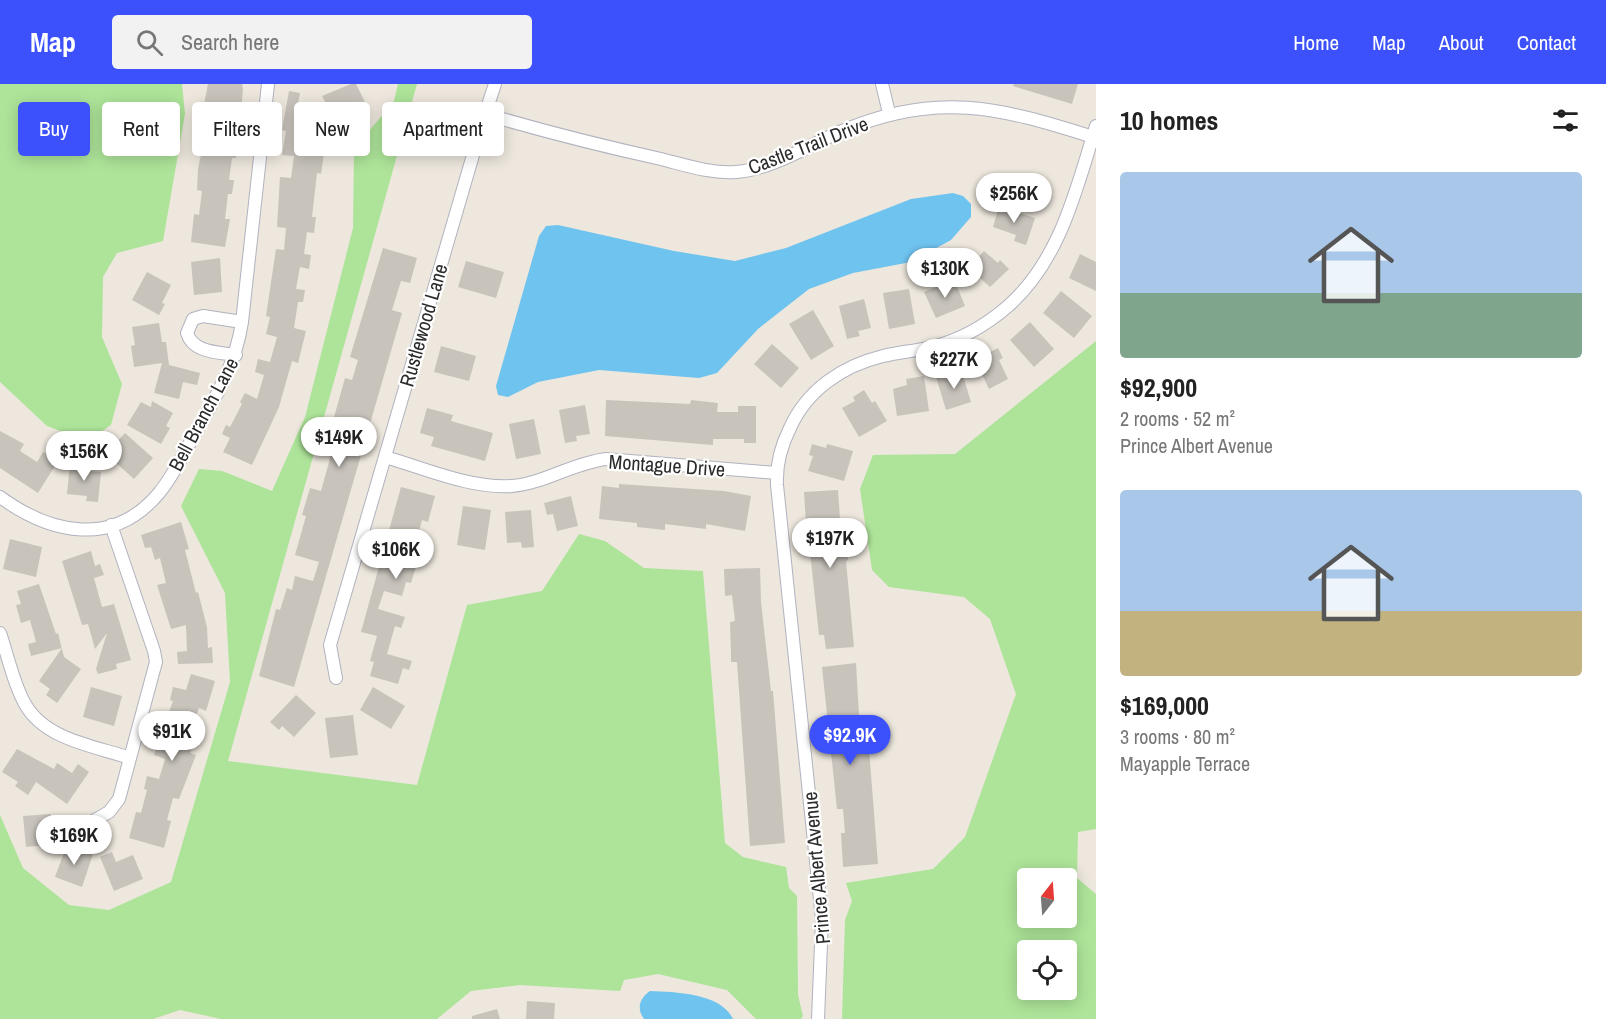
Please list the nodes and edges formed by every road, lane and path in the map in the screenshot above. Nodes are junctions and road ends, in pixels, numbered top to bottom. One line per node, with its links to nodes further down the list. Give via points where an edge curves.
1 (268, 84): 9 (street, Bell Branch Lane)
2 (495, 84): 4 (street)
3 (882, 84): 5 (street)
4 (489, 102)
5 (889, 113): 6 (street, Castle Trail Drive, via 751,170 719,172); 7 (street, Castle Trail Drive, via 973,106)
6 (504, 119)
7 (1094, 131): 12 (street, Prince Albert Avenue, via 1059,235 1029,285 987,323 960,337 862,362 834,375 796,415)
8 (472, 156): 11 (street, Rustlewood Lane)
9 (242, 322): 10 (street, Bell Branch Lane); 10 (street, via 203,316 193,319 187,333 189,342 196,347)
10 (236, 355): 14 (street, Bell Branch Lane, via 159,493 141,510)
11 (385, 457): 12 (street, Montague Drive, via 492,486 533,482 584,462 606,459); 16 (street, Rustlewood Lane, via 330,645)
12 (776, 473): 19 (street, Prince Albert Avenue, via 822,919)
13 (1, 500): 14 (street, Bell Branch Lane, via 54,526 88,530)
14 (111, 525): 17 (street, via 156,662)
15 (0, 633): 17 (street, via 24,702 37,720 60,735)
16 (336, 678)
17 (130, 758): 18 (street, via 115,806)
18 (95, 820)
19 (818, 1019)

